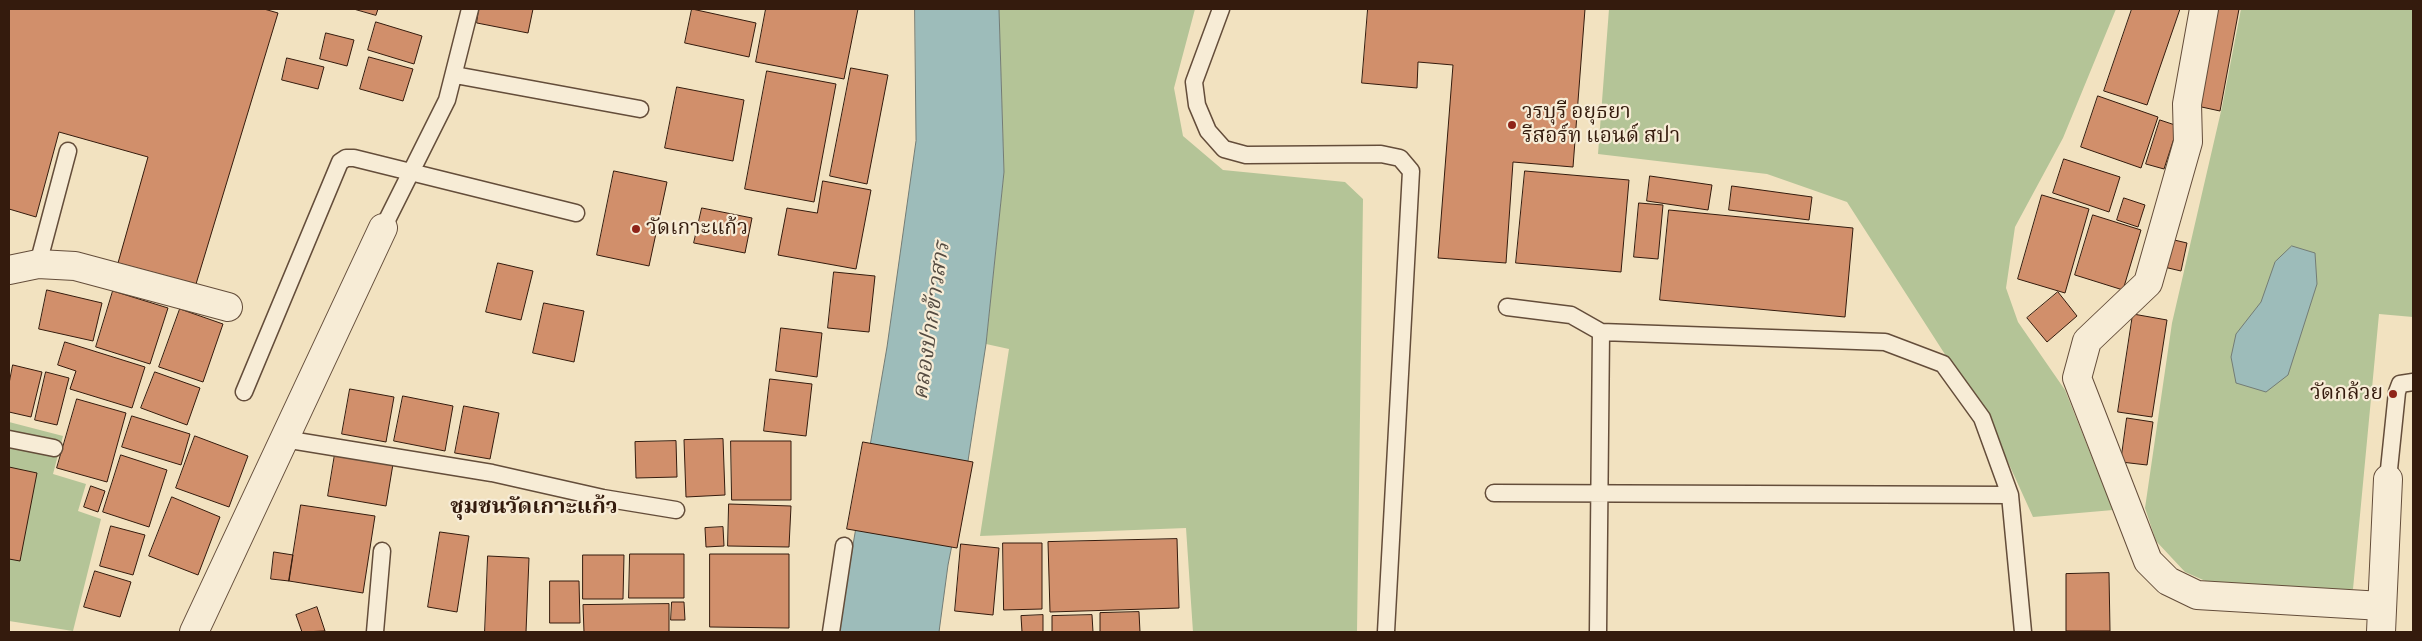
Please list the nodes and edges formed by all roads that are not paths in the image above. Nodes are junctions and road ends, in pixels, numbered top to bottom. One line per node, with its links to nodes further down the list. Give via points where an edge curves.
1 (470, 9): 4 (lane)
2 (1222, 9): 31 (lane, via 1194,82 1197,105 1208,131 1224,149 1246,155 1380,154 1400,158 1411,171)
3 (2204, 9): 27 (street, via 2188,104 2188,142 2148,283 2087,341 2077,378 2148,561 2168,581 2197,595)
4 (455, 75): 5 (lane); 7 (lane, via 447,100)
5 (640, 109)
6 (68, 151): 10 (lane)
7 (411, 172): 8 (lane); 9 (lane); 16 (lane, via 354,158 340,162)
8 (576, 213)
9 (383, 228): 17 (street)
10 (38, 264): 11 (street); 12 (street, via 75,266)
11 (9, 270)
12 (228, 307)
13 (1507, 307): 14 (lane, via 1572,315)
14 (1601, 332): 22 (lane); 23 (lane, via 1885,342 1943,364 1982,418)
15 (2413, 382): 20 (lane, via 2400,384 2397,392)
16 (244, 392)
17 (284, 439): 24 (lane, via 492,473 602,498); 28 (street)
18 (9, 440): 19 (lane)
19 (54, 448)
20 (2388, 479): 27 (street)
21 (1494, 493): 22 (lane)
22 (1599, 494): 23 (lane); 32 (lane)
23 (2010, 495): 33 (lane)
24 (676, 510)
25 (844, 546): 30 (lane)
26 (382, 551): 29 (lane)
27 (2381, 619)
28 (194, 632)
29 (375, 632)
30 (830, 632)
31 (1386, 632)
32 (1598, 632)
33 (2023, 632)

